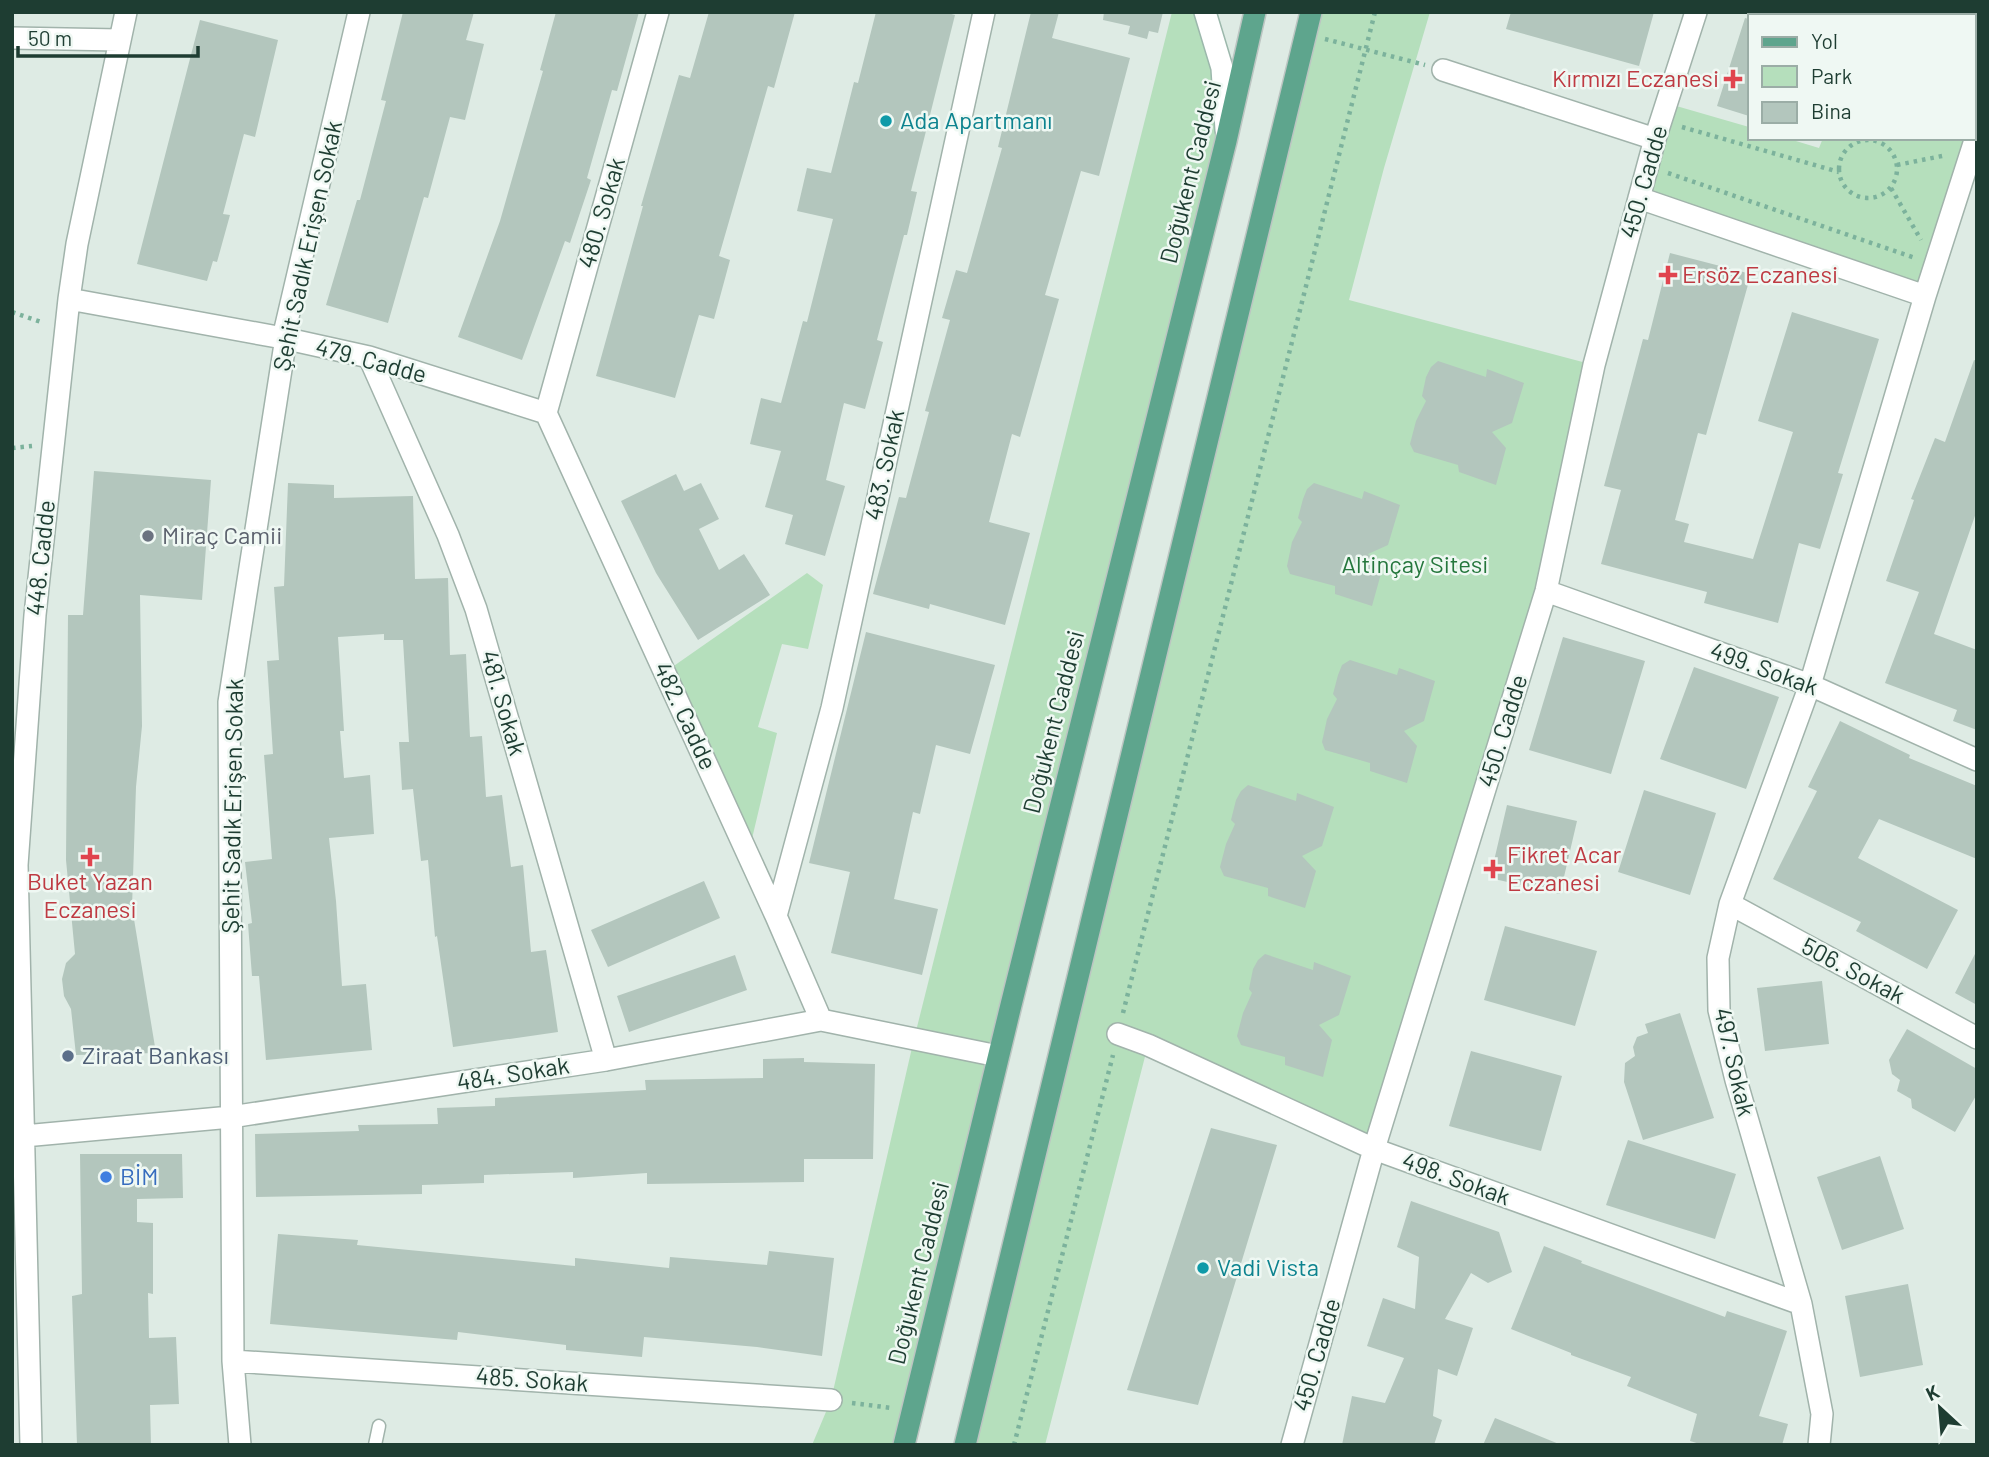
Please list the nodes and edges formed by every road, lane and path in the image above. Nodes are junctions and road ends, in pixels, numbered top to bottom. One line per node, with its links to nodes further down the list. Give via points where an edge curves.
1 (126, 12): 12 (street, 448. Cadde)
2 (359, 12): 30 (street, Şehit Sadık Erişen Sokak)
3 (658, 12): 32 (street, 480. Sokak)
4 (984, 12): 38 (street, 483. Sokak, via 832,708)
5 (1205, 12): 18 (street, via 1222,68)
6 (1255, 12): 18 (main road, Doğukent Caddesi)
7 (1311, 12): 10 (main road)
8 (1375, 12): 13 (path)
9 (1696, 12): 15 (street, 450. Cadde)
10 (1306, 34): 13 (path); 56 (main road)
11 (12, 38): 12 (street)
12 (119, 40): 27 (street, 448. Cadde)
13 (1364, 48): 14 (path); 40 (path)
14 (1443, 70): 15 (street)
15 (1658, 130): 20 (street, 450. Cadde); 22 (path)
16 (1864, 140): 22 (path, via 1843,153)
17 (1870, 140): 21 (path, via 1885,145)
18 (1226, 141): 42 (main road, Doğukent Caddesi)
19 (1975, 142): 21 (path); 25 (street, 497. Sokak)
20 (1648, 165): 24 (street, 450. Cadde); 25 (path)
21 (1897, 165): 23 (path)
22 (1839, 172): 23 (path, via 1847,189 1864,198)
23 (1891, 188): 25 (path)
24 (1639, 198): 26 (street); 33 (street, 450. Cadde, via 1594,365)
25 (1935, 265): 26 (street, 497. Sokak)
26 (1925, 296): 34 (street, 497. Sokak)
27 (69, 299): 29 (street, 448. Cadde); 30 (street, 479. Cadde)
28 (12, 312): 29 (path)
29 (66, 331): 36 (street, 448. Cadde)
30 (283, 338): 31 (street, 479. Cadde); 44 (street, Şehit Sadık Erişen Sokak, via 229,702)
31 (369, 357): 32 (street, 479. Cadde); 43 (street, 481. Sokak, via 448,534 476,609)
32 (546, 413): 38 (street, 482. Cadde)
33 (1546, 591): 34 (street, 499. Sokak); 46 (street, 450. Cadde)
34 (1810, 684): 35 (street, 499. Sokak); 37 (street, 497. Sokak)
35 (1977, 760)
36 (14, 865): 45 (street, 448. Cadde)
37 (1730, 904): 41 (street, 506. Sokak); 47 (street, 497. Sokak, via 1718,958 1718,1010)
38 (776, 916): 39 (street, 482. Cadde)
39 (821, 1020): 42 (street, 484. Sokak); 43 (street, 484. Sokak)
40 (1118, 1034): 46 (street, 498. Sokak); 57 (path)
41 (1977, 1038)
42 (998, 1056): 50 (main road, Doğukent Caddesi)
43 (606, 1060): 44 (street, 484. Sokak)
44 (231, 1117): 45 (street, 484. Sokak); 48 (street, Şehit Sadık Erişen Sokak)
45 (24, 1136): 52 (street, 448. Cadde)
46 (1374, 1149): 47 (street, 498. Sokak); 58 (street, 450. Cadde)
47 (1801, 1304): 59 (street, 497. Sokak, via 1822,1414)
48 (233, 1361): 49 (street, 485. Sokak); 53 (street, Şehit Sadık Erişen Sokak)
49 (831, 1400): 50 (path)
50 (913, 1410): 55 (main road, Doğukent Caddesi)
51 (379, 1426): 54 (lane)
52 (31, 1445)
53 (240, 1445)
54 (375, 1445)
55 (904, 1445)
56 (965, 1445)
57 (1014, 1445)
58 (1292, 1445)
59 (1819, 1445)

